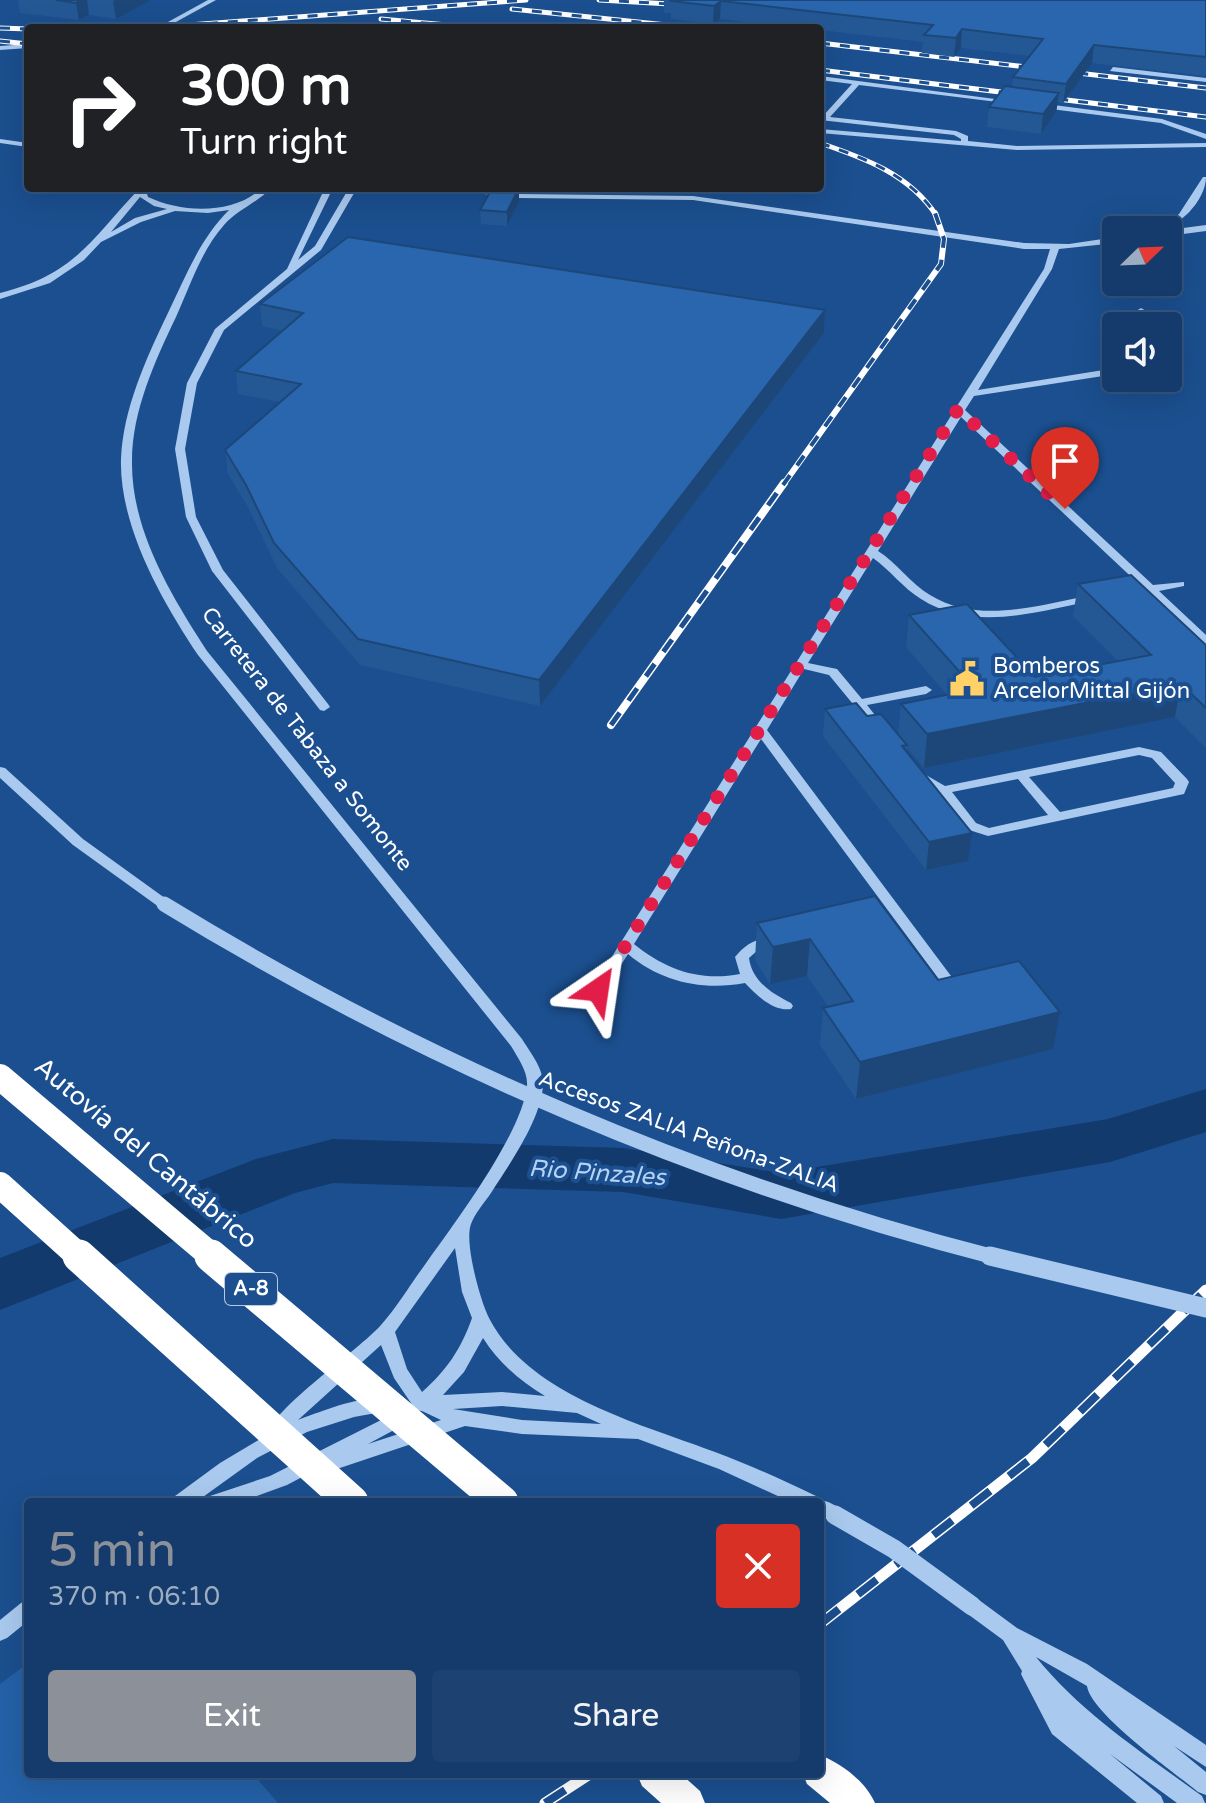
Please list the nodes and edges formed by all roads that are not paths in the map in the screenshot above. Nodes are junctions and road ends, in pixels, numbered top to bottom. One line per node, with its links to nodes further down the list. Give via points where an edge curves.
1 (213, 0): 2 (street)
2 (168, 24)
3 (24, 46): 4 (street)
4 (0, 48)
5 (1113, 69): 7 (street)
6 (824, 78): 8 (street)
7 (1206, 80)
8 (858, 82): 9 (street); 12 (street, via 1162,121)
9 (824, 116)
10 (824, 118): 15 (street, via 956,133 965,138)
11 (824, 131): 15 (street)
12 (1206, 137)
13 (1, 141): 14 (street)
14 (24, 144)
15 (964, 144): 16 (street, via 1098,149)
16 (1206, 145)
17 (1206, 179): 29 (street)
18 (139, 192): 37 (street)
19 (143, 192): 30 (street, via 153,204)
20 (263, 192): 26 (street)
21 (271, 192): 26 (street)
22 (324, 192): 41 (street)
23 (351, 192): 41 (street, via 318,248)
24 (480, 192): 27 (street)
25 (632, 192): 27 (street)
26 (257, 198): 28 (street)
27 (693, 198): 40 (street)
28 (246, 203): 30 (street); 39 (street, Carretera de Tabaza a Somonte, via 229,213)
29 (1188, 209): 31 (street); 32 (street)
30 (182, 210): 37 (street, via 153,214); 39 (street, via 209,224)
31 (1178, 216)
32 (1206, 222)
33 (1206, 228): 34 (street)
34 (1182, 232)
35 (1182, 235): 36 (street)
36 (1206, 238)
37 (98, 242): 42 (street, via 56,279)
38 (1102, 242): 40 (street)
39 (207, 243): 71 (street, Carretera de Tabaza a Somonte, via 169,322 129,429 126,475 137,530 162,588 210,662 517,1043 535,1084 532,1106)
40 (1055, 248): 44 (street, via 1048,269)
41 (287, 273): 55 (street, via 220,329 192,383 180,449 191,517 218,571)
42 (0, 296)
43 (1102, 373): 44 (street)
44 (968, 394): 45 (street)
45 (958, 409): 46 (street); 48 (street)
46 (870, 551): 50 (street, via 887,559 922,596 947,608 989,615); 52 (street)
47 (1180, 584): 48 (street)
48 (1151, 589): 49 (street); 51 (street)
49 (1136, 591)
50 (1107, 596)
51 (1206, 641)
52 (800, 665): 54 (street, via 833,672); 56 (street)
53 (926, 690): 54 (street)
54 (859, 703): 57 (street)
55 (324, 707)
56 (760, 729): 64 (street); 66 (street, via 890,915)
57 (892, 744)
58 (908, 763): 61 (street, via 923,781)
59 (0, 771): 72 (street, Accesos ZALIA Peñona-ZALIA, bridge, via 78,842 237,951 357,1016 586,1121 868,1221)
60 (1021, 775): 61 (street); 62 (street); 62 (street, via 1139,751 1156,755 1182,782 1179,791)
61 (943, 790): 62 (street, via 971,826 988,832)
62 (1057, 817)
63 (782, 940): 65 (street, via 753,946 742,957)
64 (626, 945): 65 (street, via 643,961 685,980 717,983); 67 (street)
65 (750, 977): 68 (street, via 769,998)
66 (949, 983)
67 (598, 990)
68 (786, 1006)
69 (0, 1077): 84 (highway, Autovía del Cantábrico / A-8, bridge)
70 (0, 1185): 83 (highway, bridge)
71 (465, 1220): 73 (street, via 463,1272); 74 (street, Carretera de Tabaza a Somonte)
72 (1206, 1308)
73 (480, 1319): 75 (street, via 456,1373); 76 (street, via 514,1362)
74 (386, 1331): 75 (street, via 396,1368); 79 (street, Carretera de Tabaza a Somonte)
75 (422, 1403): 76 (street, via 502,1399); 77 (street); 79 (street, via 350,1409); 80 (street, via 392,1426)
76 (585, 1407): 78 (street)
77 (463, 1420): 78 (street); 80 (street)
78 (634, 1433): 85 (street, via 750,1473)
79 (267, 1442): 81 (street)
80 (275, 1482): 82 (street)
81 (187, 1498)
82 (229, 1498)
83 (348, 1498)
84 (497, 1498)
85 (801, 1498)
86 (827, 1511): 91 (street, bridge, via 894,1549)
87 (24, 1610): 89 (street)
88 (24, 1611): 90 (street)
89 (0, 1622)
90 (0, 1632)
91 (1010, 1634): 92 (street); 93 (street)
92 (1021, 1656): 100 (street, via 1059,1727); 101 (street, via 1077,1714)
93 (1080, 1670): 94 (street); 97 (street, via 1123,1719)
94 (1206, 1757)
95 (824, 1775): 99 (highway)
96 (659, 1778): 98 (highway)
97 (1206, 1785)
98 (687, 1803)
99 (857, 1803)
100 (1153, 1803)
101 (1194, 1803)

